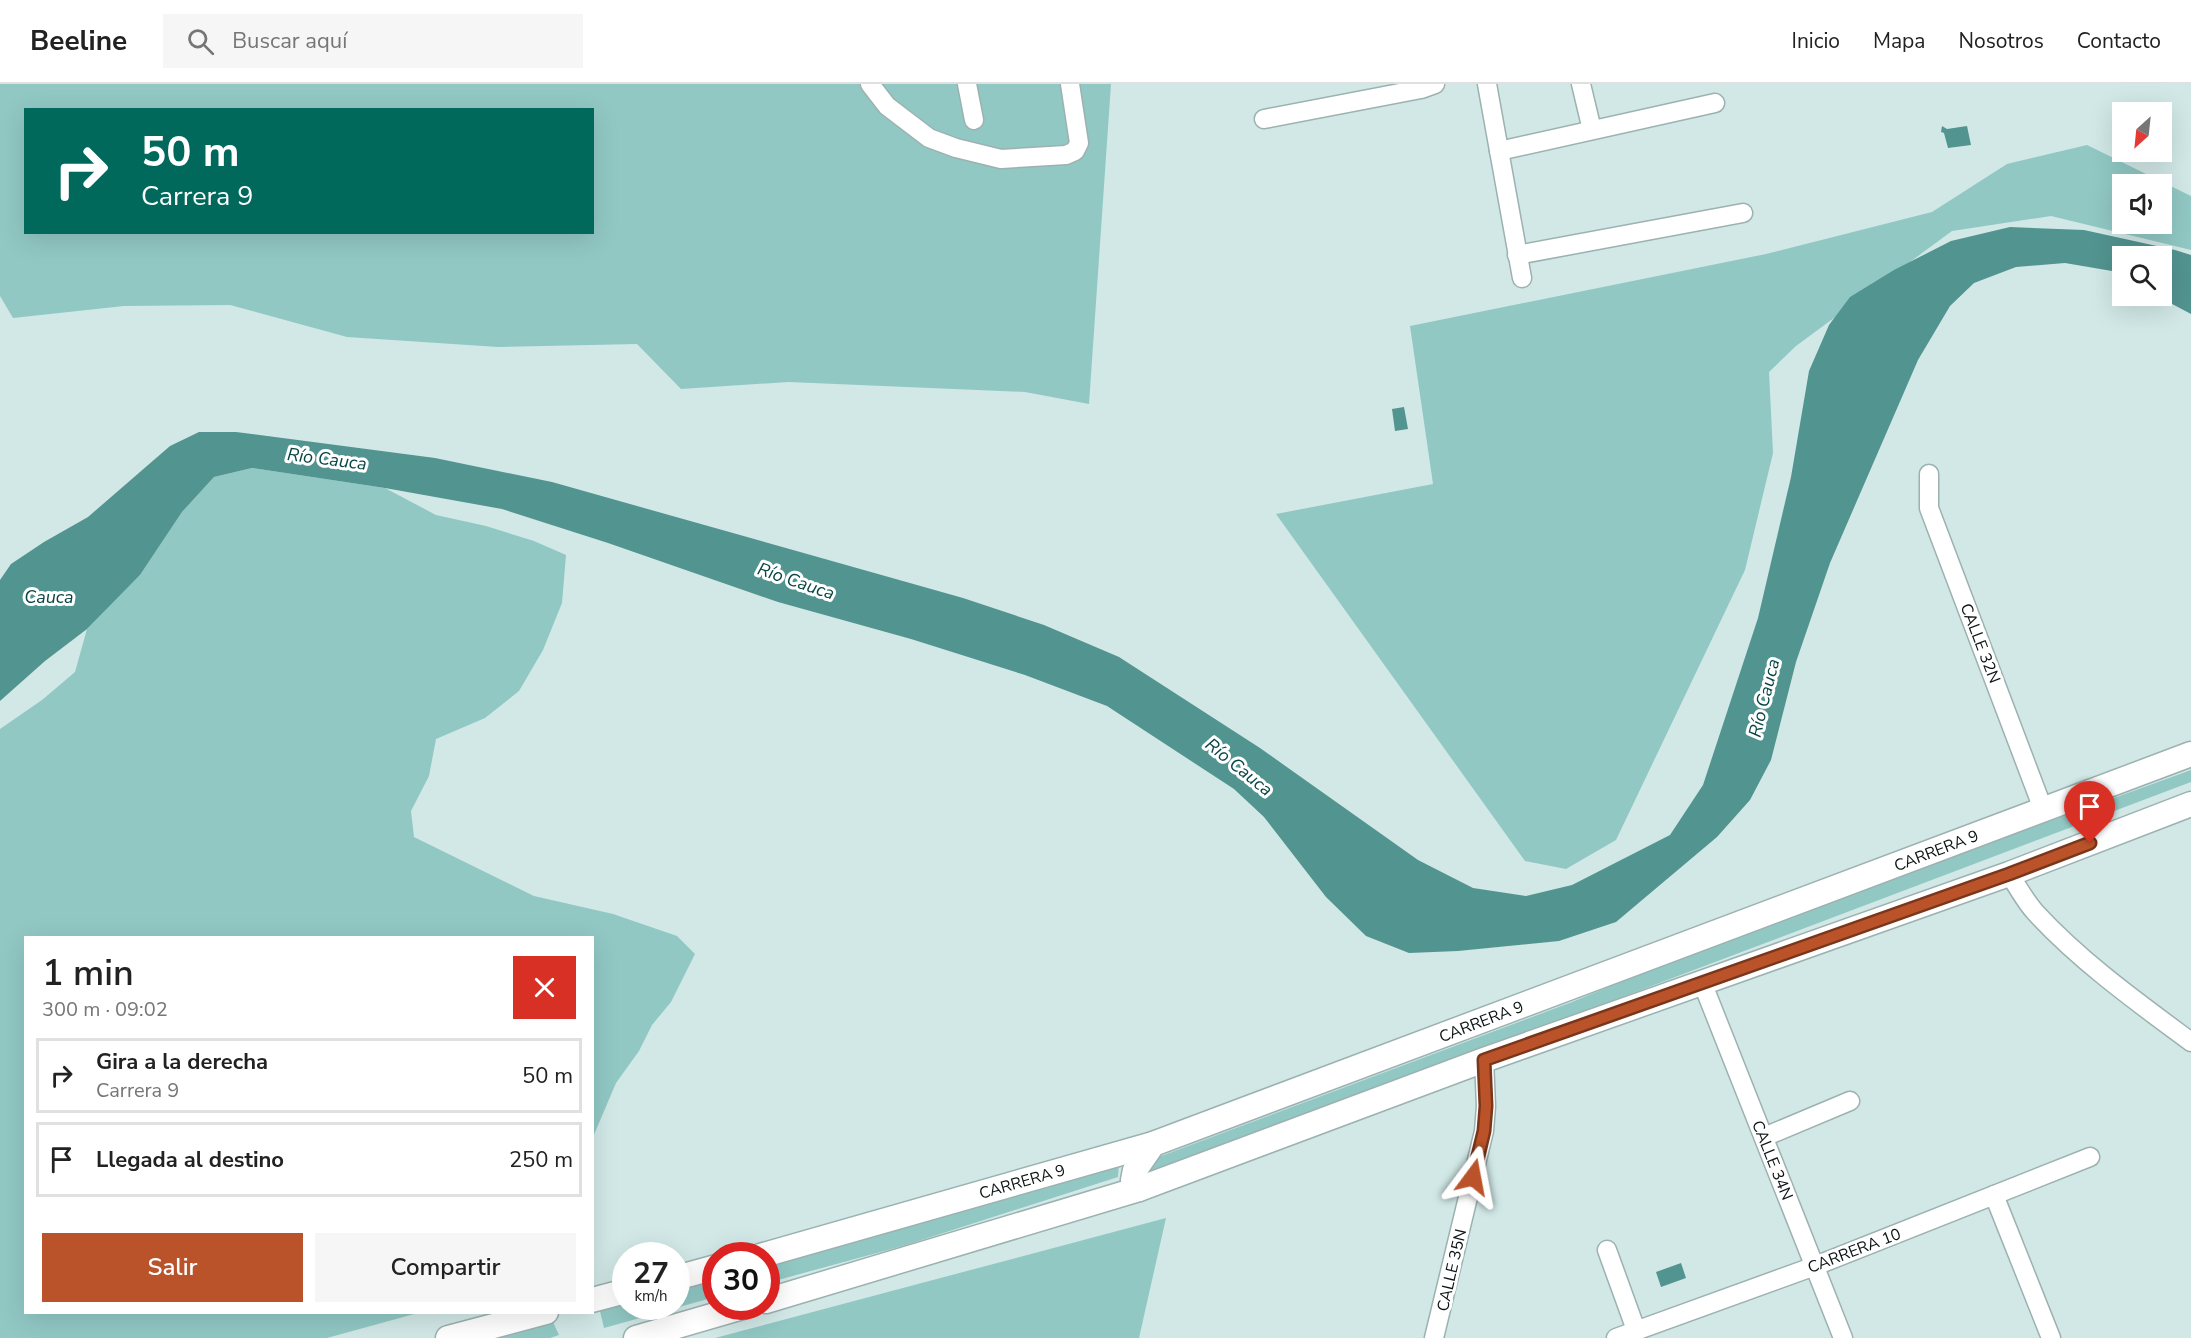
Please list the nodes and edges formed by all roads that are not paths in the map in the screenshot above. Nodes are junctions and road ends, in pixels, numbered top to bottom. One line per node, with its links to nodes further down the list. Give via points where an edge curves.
1 (870, 84): 3 (street, via 887,106 929,138 1001,159 1066,155 1075,151 1079,143)
2 (968, 84): 9 (street)
3 (1070, 84)
4 (1435, 84): 8 (street)
5 (1487, 84): 11 (street)
6 (1581, 84): 10 (street)
7 (1715, 103): 10 (street)
8 (1264, 119)
9 (974, 120)
10 (1592, 130): 11 (street)
11 (1499, 151): 13 (street)
12 (1743, 213): 13 (street)
13 (1517, 255): 14 (street)
14 (1522, 278)
15 (1929, 474): 18 (street, CALLE 32N, via 1929,508)
16 (2191, 754): 18 (main road, CARRERA 9)
17 (2191, 804): 19 (main road)
18 (2043, 809): 25 (main road, CARRERA 9)
19 (2009, 874): 20 (main road); 21 (street, via 2034,911 2063,939)
20 (1702, 982): 22 (main road); 24 (street, CALLE 34N)
21 (2191, 1042)
22 (1484, 1060): 27 (main road); 40 (street, CALLE 35N, via 1484,1131)
23 (1850, 1101): 24 (street)
24 (1764, 1137): 31 (street, CALLE 34N)
25 (1153, 1144): 27 (main road, via 1135,1170 1133,1180); 29 (main road, CARRERA 9)
26 (2090, 1157): 28 (street, CARRERA 10)
27 (1139, 1189): 33 (main road)
28 (1994, 1195): 31 (street, CARRERA 10); 43 (street)
29 (780, 1250)
30 (1607, 1250): 37 (street)
31 (1815, 1266): 37 (street, CARRERA 10); 42 (street, CALLE 34N)
32 (612, 1295): 34 (main road)
33 (780, 1297)
34 (594, 1300)
35 (538, 1314): 38 (main road)
36 (702, 1319): 39 (main road)
37 (1636, 1330): 41 (street, CARRERA 10)
38 (448, 1338)
39 (636, 1338)
40 (1434, 1338)
41 (1616, 1338)
42 (1843, 1338)
43 (2051, 1338)

